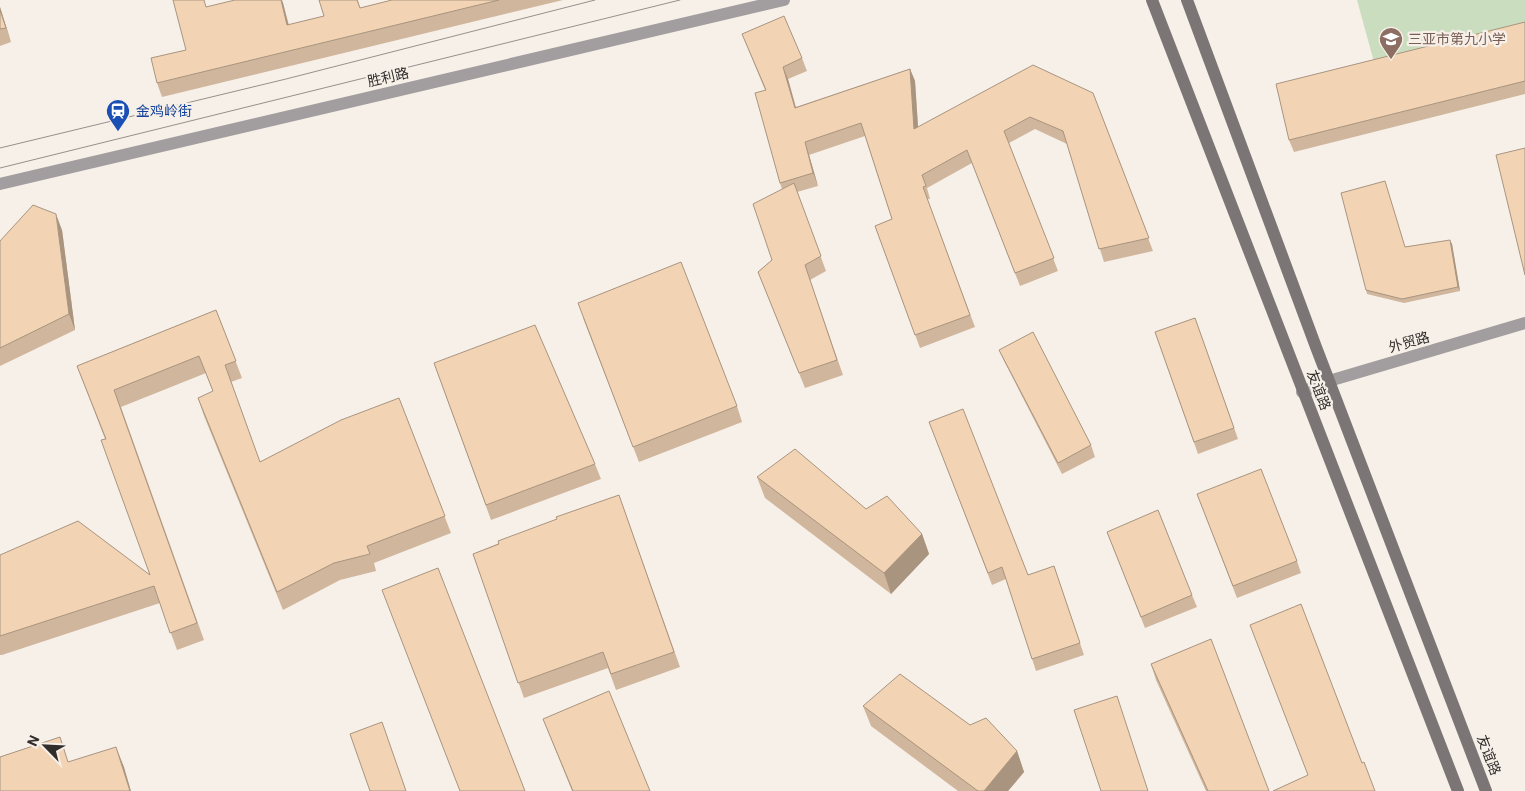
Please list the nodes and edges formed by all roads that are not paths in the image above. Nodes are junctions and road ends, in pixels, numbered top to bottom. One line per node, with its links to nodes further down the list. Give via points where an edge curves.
1 (784, 0): 4 (street, 胜利路)
2 (1152, 0): 7 (main road, 友谊路)
3 (1187, 0): 6 (main road, 友谊路)
4 (0, 184)
5 (1525, 323): 6 (street, 外贸路)
6 (1329, 381): 7 (street, 外贸路); 9 (main road, 友谊路)
7 (1302, 392): 8 (main road, 友谊路)
8 (1458, 791)
9 (1486, 791)

